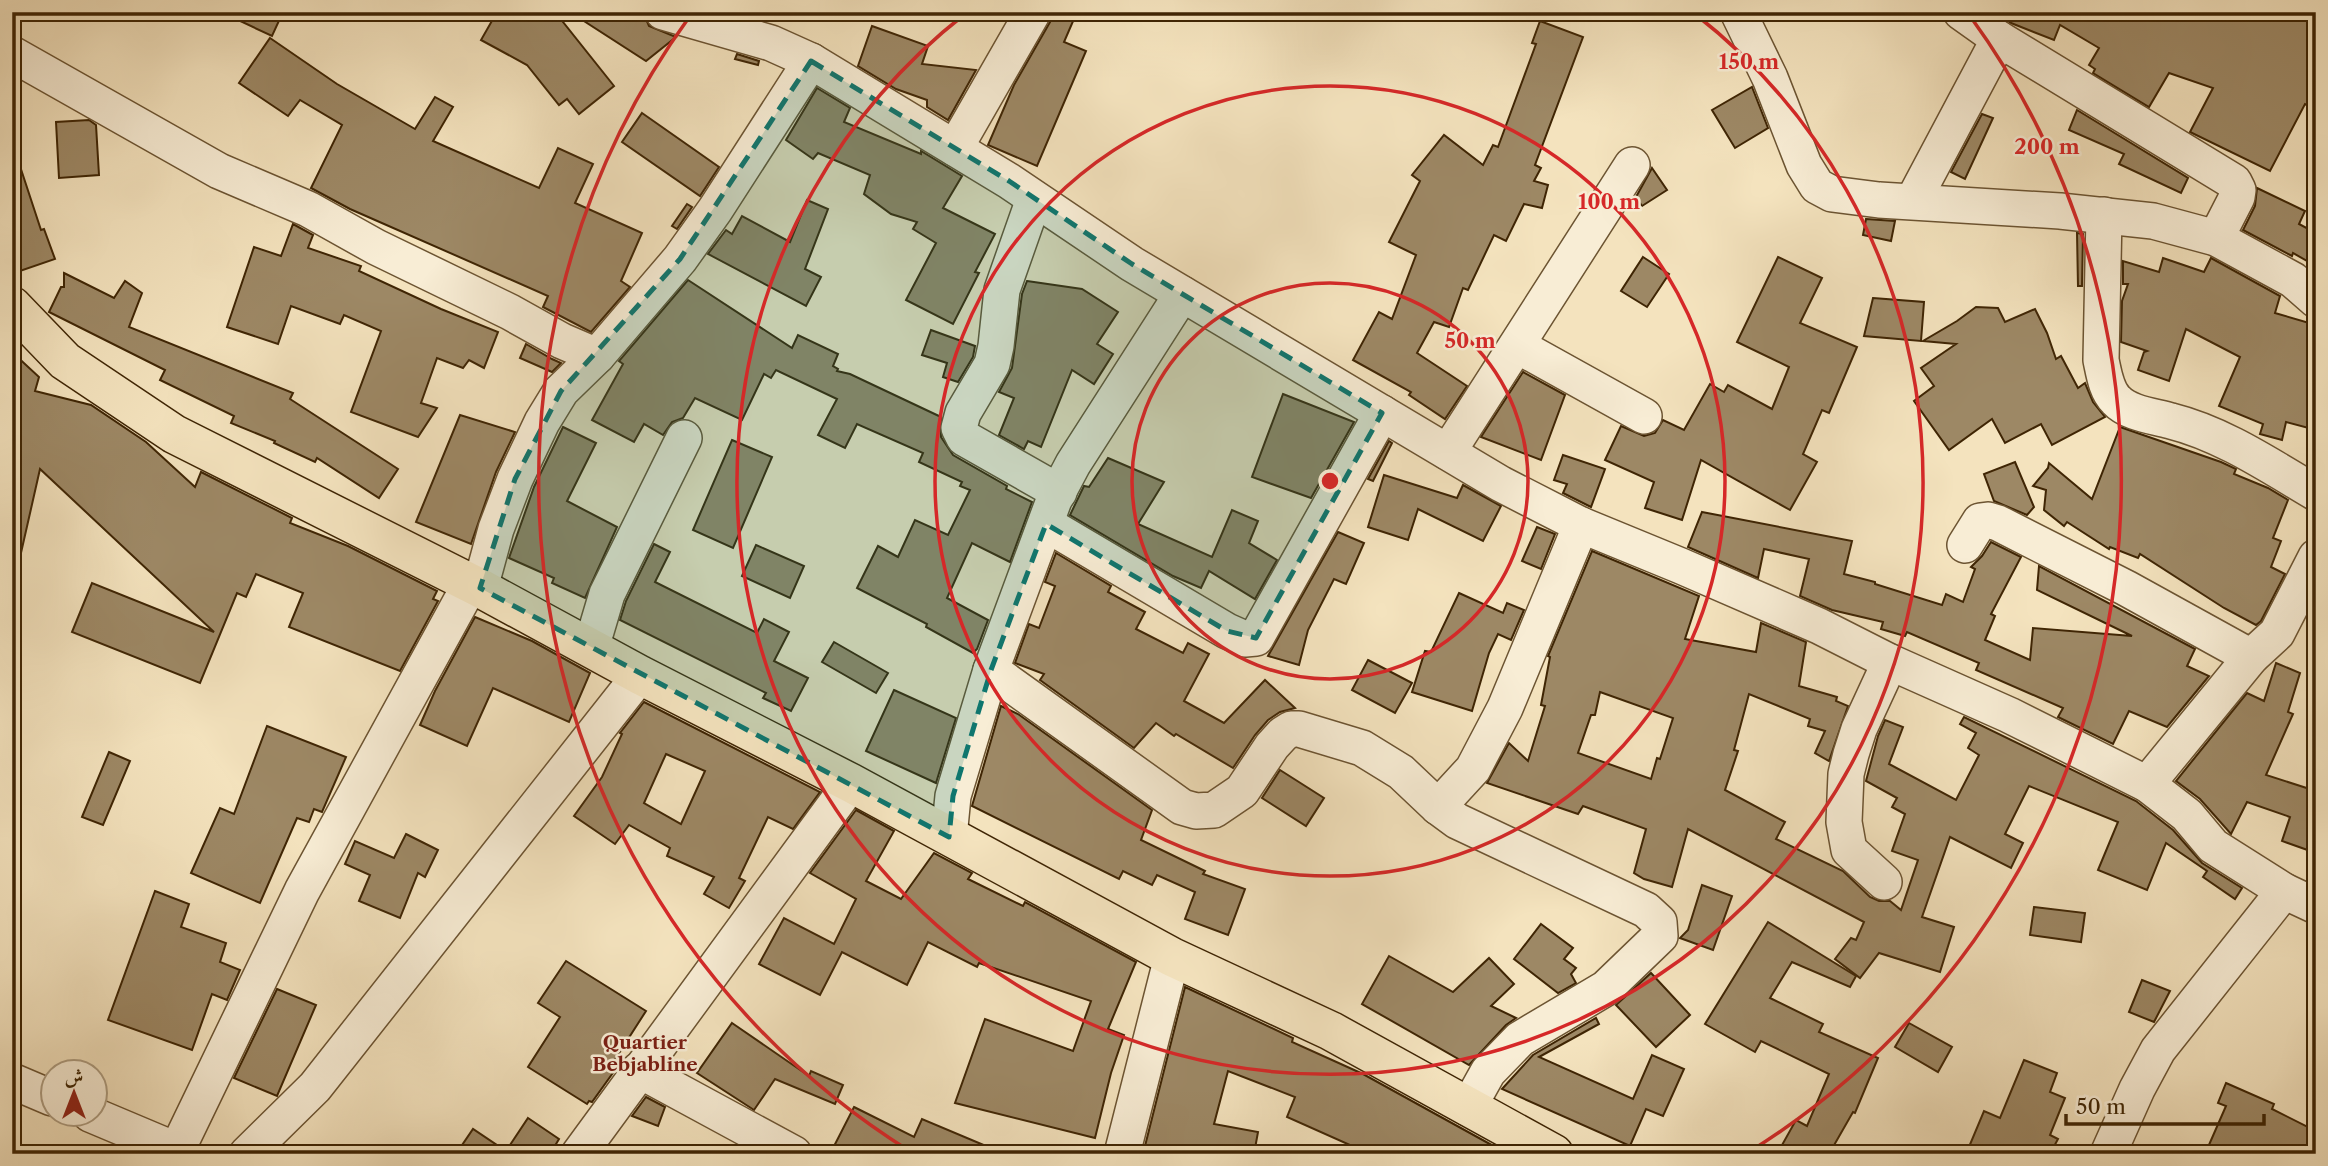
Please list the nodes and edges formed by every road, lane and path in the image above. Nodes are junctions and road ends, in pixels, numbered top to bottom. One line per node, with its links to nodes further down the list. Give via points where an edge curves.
1 (663, 12): 7 (street, via 771,43)
2 (1033, 12): 8 (street)
3 (1738, 12): 11 (street, via 1817,186 1832,194)
4 (1961, 12): 5 (street)
5 (1999, 39): 11 (street); 13 (street, via 2234,182 2237,197)
6 (12, 54): 18 (street, via 219,171 308,209)
7 (811, 61): 8 (street); 18 (street, via 687,249)
8 (955, 148): 10 (street)
9 (1632, 165): 17 (street)
10 (1034, 199): 14 (street); 23 (street, via 1002,290 992,364 959,428 964,438)
11 (1913, 201): 12 (street)
12 (2104, 215): 13 (street, via 2152,221); 24 (street, via 2101,360 2105,383 2115,400 2130,410 2215,436)
13 (2216, 238): 15 (street, via 2293,280)
14 (1182, 294): 19 (street); 23 (street)
15 (2316, 300)
16 (12, 306): 29 (main road, via 65,361 174,434)
17 (1518, 346): 20 (street); 22 (street)
18 (597, 356): 29 (street, via 561,391 542,422 515,479)
19 (1382, 412): 22 (street); 25 (street, via 1256,638 1245,639 1227,631)
20 (1644, 416)
21 (684, 438): 30 (street, via 607,594)
22 (1448, 452): 26 (street)
23 (1059, 492): 25 (street)
24 (2316, 493)
25 (1046, 524): 33 (street)
26 (1581, 525): 32 (street, via 1819,626); 37 (street, via 1505,708 1474,769)
27 (1965, 545): 31 (street, via 1980,521 1998,523)
28 (2316, 557): 31 (street, via 2277,633)
29 (476, 585): 30 (main road); 48 (street, via 302,891)
30 (591, 648): 34 (main road)
31 (2251, 657): 36 (street)
32 (1889, 662): 36 (street); 39 (street, via 1850,754 1844,822 1849,850)
33 (991, 670): 37 (street, via 1182,807 1214,810 1242,791 1283,734 1299,729 1362,748 1401,772); 38 (street, via 953,796)
34 (640, 675): 35 (main road); 49 (street, via 315,1087)
35 (851, 783): 38 (main road); 43 (street)
36 (2147, 784): 40 (street, via 2187,814 2213,846)
37 (1438, 807): 46 (street, via 1457,821 1646,910 1659,922 1660,936 1606,988 1520,1039 1502,1056)
38 (949, 837): 42 (main road)
39 (1884, 883)
40 (2284, 891): 41 (street); 54 (street, via 2158,1050)
41 (2316, 906)
42 (1172, 957): 46 (main road, via 1331,1031); 52 (street)
43 (639, 1070): 50 (street); 51 (street)
44 (12, 1080): 45 (street)
45 (38, 1092)
46 (1468, 1108): 53 (main road)
47 (108, 1122): 48 (street)
48 (181, 1152)
49 (247, 1154)
50 (579, 1154)
51 (794, 1154)
52 (1122, 1154)
53 (1554, 1154)
54 (2108, 1154)

